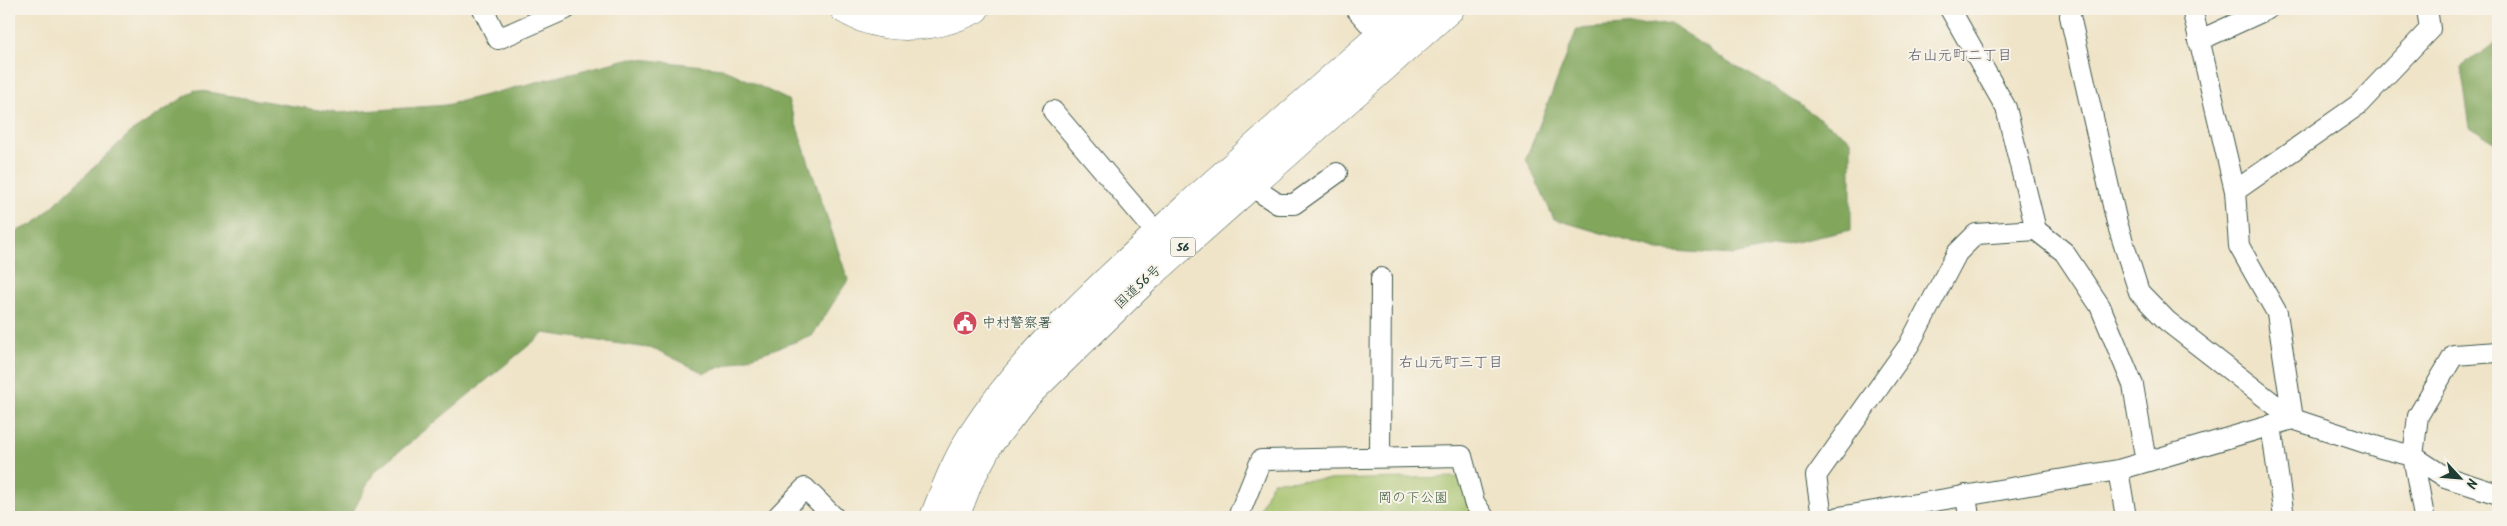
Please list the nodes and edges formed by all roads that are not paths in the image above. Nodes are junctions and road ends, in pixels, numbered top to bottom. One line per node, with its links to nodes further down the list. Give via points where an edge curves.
1 (482, 9): 2 (street, via 498,39)
2 (566, 9)
3 (844, 9): 4 (highway, via 886,25 921,26 947,21)
4 (975, 9)
5 (1356, 9): 12 (street)
6 (1450, 9): 14 (highway, 国道56号 / 56)
7 (1950, 9): 19 (street, via 2006,108)
8 (2071, 9): 24 (street, via 2117,223 2139,292 2167,322)
9 (2192, 9): 13 (street)
10 (2268, 9): 13 (street)
11 (2428, 9): 18 (street, via 2430,28 2358,106)
12 (1391, 19): 14 (street); 20 (highway, 国道56号 / 56)
13 (2198, 41): 18 (street)
14 (1404, 49): 17 (highway, 国道56号 / 56)
15 (1054, 111): 20 (street)
16 (1336, 173): 17 (street, via 1294,204 1278,204)
17 (1251, 186): 21 (highway, 国道56号 / 56)
18 (2235, 191): 24 (street, via 2239,246 2277,313)
19 (2036, 230): 28 (street, via 2064,252 2100,306 2133,385); 38 (street, via 1976,234 1956,253 1909,345 1816,476)
20 (1157, 234): 21 (street); 34 (highway, 国道56号 / 56, via 1010,383 972,436)
21 (1175, 254): 35 (highway, 国道56号 / 56, via 1028,394 989,444 969,481)
22 (1381, 278): 27 (street)
23 (2498, 352): 26 (street, via 2454,355 2418,416)
24 (2293, 418): 25 (street); 26 (street)
25 (2272, 425): 28 (street); 42 (street)
26 (2413, 456): 30 (street, via 2446,477); 43 (street)
27 (1380, 457): 36 (street, via 1261,460); 37 (street, via 1462,456 1474,502)
28 (2146, 462): 29 (street)
29 (2118, 470): 31 (street); 41 (street)
30 (2498, 494)
31 (1966, 495): 39 (street); 40 (street)
32 (777, 517): 33 (street, via 805,488)
33 (834, 517)
34 (934, 517)
35 (955, 517)
36 (1238, 517)
37 (1484, 517)
38 (1822, 517)
39 (1839, 517)
40 (1969, 517)
41 (2126, 517)
42 (2284, 517)
43 (2424, 517)

